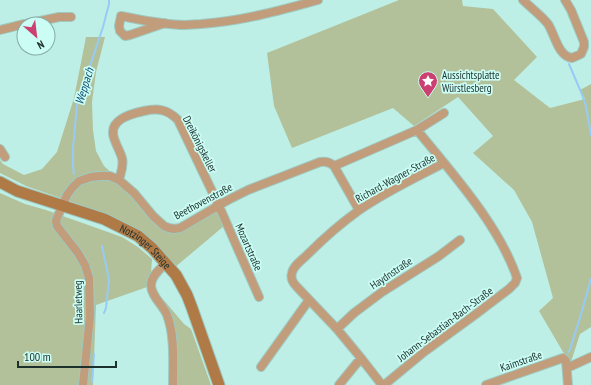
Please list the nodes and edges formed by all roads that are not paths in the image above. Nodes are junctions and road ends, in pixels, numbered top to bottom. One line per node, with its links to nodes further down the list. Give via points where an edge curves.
1 (318, 0): 6 (street, via 221,23)
2 (523, 0): 3 (street, via 548,24 565,56 572,58 581,54 584,42)
3 (565, 0)
4 (71, 17): 5 (street)
5 (56, 18)
6 (164, 23): 6 (street, via 122,16 119,26 125,36)
7 (16, 26): 8 (street)
8 (0, 30)
9 (444, 113): 10 (street)
10 (417, 130): 13 (street); 14 (street)
11 (0, 149): 12 (street)
12 (5, 157)
13 (444, 163): 19 (street, Richard-Wagner-Straße); 33 (street, Johann-Sebastian-Bach-Straße, via 477,206 508,257 517,278 509,289)
14 (334, 166): 18 (street, Beethovenstraße, via 326,161 320,162 248,190); 19 (street)
15 (119, 180): 17 (street, Beethovenstraße, via 110,176 100,176 79,182 67,195); 18 (street, Beethovenstraße, via 168,228 180,228); 18 (street, Dreikönigskeller, via 123,167 112,134 115,124 135,113 166,111 178,120)
16 (0, 182): 17 (main road, Notzinger Steige, via 17,191)
17 (63, 206): 21 (main road, Notzinger Steige, via 104,219 138,236); 29 (street, Haarletweg, via 56,221 57,226 78,253 89,278 90,316)
18 (219, 206): 22 (street, Mozartstraße)
19 (359, 210): 23 (street, Richard-Wagner-Straße, via 313,249 291,274 291,279)
20 (460, 240): 24 (street, Haydnstraße, via 382,292)
21 (166, 263): 30 (street, via 152,278 151,285 170,325); 31 (main road, Notzinger Steige, via 176,276 192,308)
22 (259, 297)
23 (308, 300): 24 (street); 27 (street)
24 (337, 329): 26 (street)
25 (591, 357): 28 (street)
26 (361, 358): 32 (street); 33 (street)
27 (261, 367)
28 (567, 368): 34 (street, Kaimstraße, via 563,358); 35 (street)
29 (82, 385)
30 (173, 385)
31 (219, 385)
32 (339, 385)
33 (383, 385)
34 (486, 385)
35 (568, 385)

